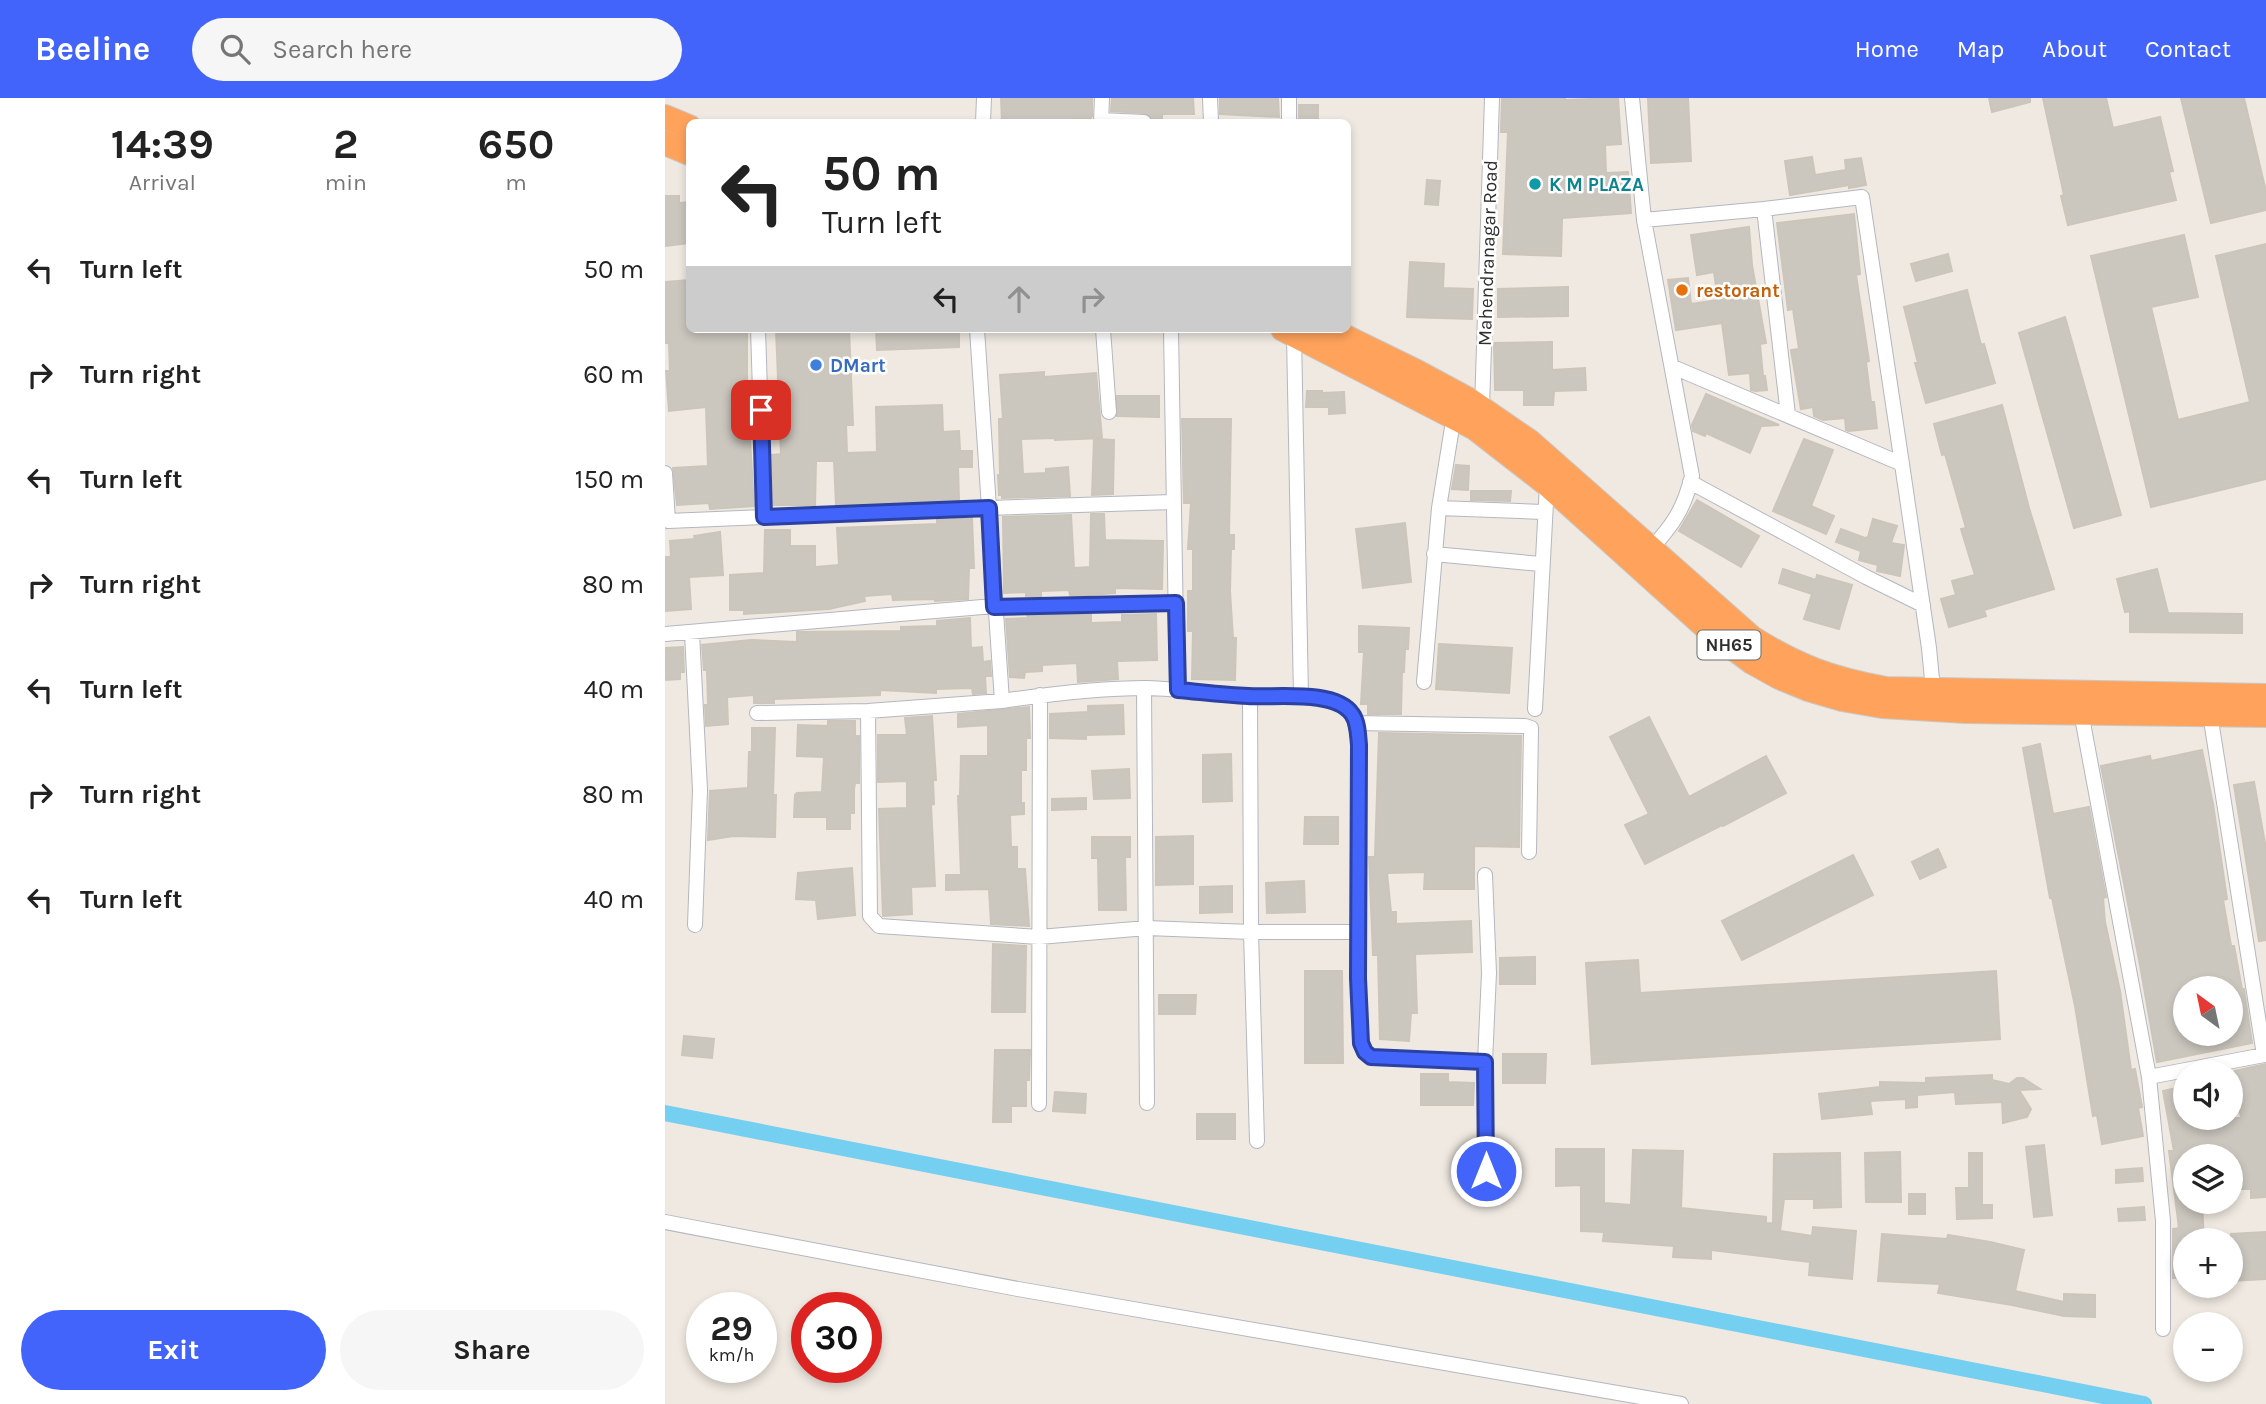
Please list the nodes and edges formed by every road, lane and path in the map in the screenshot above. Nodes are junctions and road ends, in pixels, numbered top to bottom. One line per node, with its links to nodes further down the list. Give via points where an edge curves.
1 (984, 98): 8 (street)
2 (1102, 98): 9 (street)
3 (1210, 98): 10 (street)
4 (1289, 98): 11 (street)
5 (1492, 98): 25 (street, Mahendranagar Road)
6 (1632, 98): 16 (street)
7 (665, 117): 12 (highway)
8 (983, 119)
9 (1101, 119)
10 (1211, 119)
11 (1289, 119)
12 (686, 126)
13 (665, 143): 14 (highway)
14 (686, 152)
15 (1764, 209): 16 (street); 28 (street); 29 (street, via 1862,197)
16 (1644, 220): 24 (street)
17 (758, 333): 37 (street)
18 (977, 333): 34 (street)
19 (1103, 333): 26 (street)
20 (1171, 333): 33 (street)
21 (1289, 333): 53 (street)
22 (1291, 333): 27 (highway, NH65)
23 (1337, 333): 25 (highway, NH65)
24 (1673, 367): 28 (street); 31 (street)
25 (1482, 408): 39 (highway, NH65, via 1600,502)
26 (1109, 412)
27 (1454, 415): 32 (highway, NH65); 35 (street)
28 (1789, 415): 29 (street)
29 (1902, 464): 43 (street)
30 (665, 473): 38 (street)
31 (1691, 482): 39 (street, via 1671,527); 43 (street)
32 (1546, 484): 36 (street); 58 (highway, NH65, via 1709,629 1779,677 1842,699 1882,706)
33 (1173, 502): 34 (street); 42 (street)
34 (989, 508): 37 (street); 44 (street)
35 (1439, 508): 36 (street); 40 (street)
36 (1543, 512): 41 (street)
37 (764, 517): 38 (street)
38 (667, 521)
39 (1650, 550): 50 (highway, NH65, via 1752,638 1784,658 1846,682)
40 (1434, 554): 41 (street); 47 (street)
41 (1541, 564): 56 (street)
42 (1176, 603): 44 (street); 49 (street)
43 (1923, 605): 50 (street)
44 (994, 607): 45 (street); 55 (street)
45 (692, 633): 46 (street); 65 (street, via 700,790)
46 (665, 634)
47 (1424, 682)
48 (1144, 688): 49 (street); 51 (street); 66 (street)
49 (1178, 690): 52 (street)
50 (1933, 690): 54 (highway, NH65)
51 (1040, 695): 55 (street); 69 (street)
52 (1250, 696): 53 (street); 67 (street)
53 (1301, 696): 62 (street, via 1344,706)
54 (2266, 696)
55 (1002, 701): 57 (street)
56 (1535, 709)
57 (868, 711): 59 (street); 69 (street, via 870,916 879,926)
58 (2081, 712): 60 (highway, NH65); 72 (street)
59 (757, 713)
60 (2210, 713): 61 (highway, NH65); 70 (street)
61 (2266, 715)
62 (1355, 723): 63 (street, via 1531,728); 68 (street, via 1359,745)
63 (1529, 852)
64 (1485, 875): 71 (street, via 1489,973)
65 (695, 925)
66 (1147, 928): 67 (street); 69 (street); 73 (street)
67 (1251, 932): 68 (street); 75 (street)
68 (1358, 932): 71 (street, via 1360,1033 1365,1052 1382,1058)
69 (1039, 937): 74 (street)
70 (2265, 1055): 72 (street)
71 (1485, 1062): 76 (street)
72 (2149, 1077): 78 (street, via 2163,1222)
73 (1147, 1103)
74 (1039, 1104)
75 (1257, 1141)
76 (1486, 1187)
77 (665, 1222): 79 (street, via 1032,1292)
78 (2163, 1329)
79 (1681, 1404)

